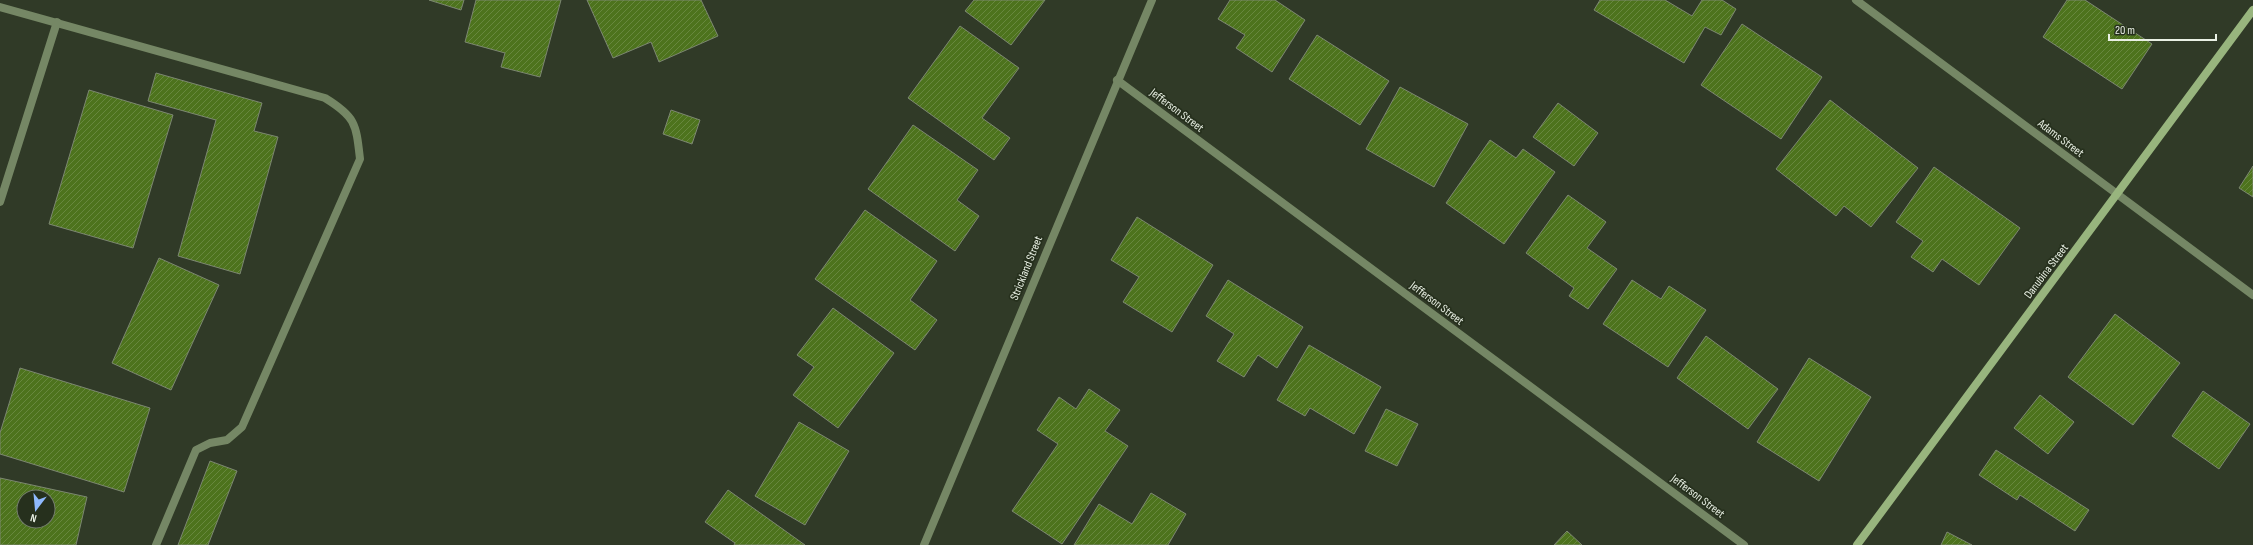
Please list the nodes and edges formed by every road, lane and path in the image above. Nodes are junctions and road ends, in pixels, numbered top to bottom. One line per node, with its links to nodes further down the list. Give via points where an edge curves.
1 (1152, 0): 6 (street, Strickland Street)
2 (1856, 0): 7 (street, Adams Street)
3 (0, 7): 5 (street)
4 (2253, 10): 7 (street, Danubina Street)
5 (58, 22): 8 (street); 10 (street, via 325,98 345,110 356,130 360,159 242,427 227,440 210,443 196,450)
6 (1116, 80): 11 (street, Strickland Street); 12 (street, Jefferson Street)
7 (2118, 195): 9 (street, Adams Street); 13 (street, Danubina Street)
8 (0, 202)
9 (2253, 296)
10 (156, 545)
11 (924, 545)
12 (1744, 545)
13 (1857, 545)

